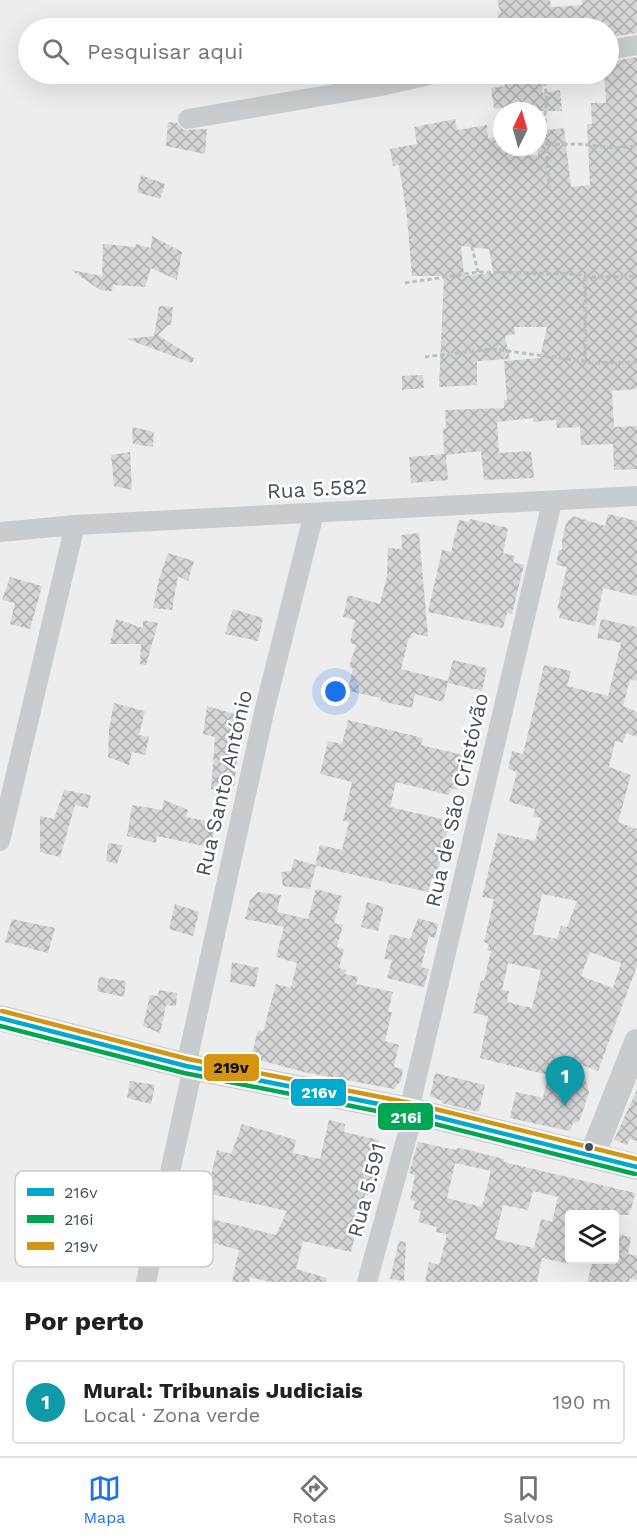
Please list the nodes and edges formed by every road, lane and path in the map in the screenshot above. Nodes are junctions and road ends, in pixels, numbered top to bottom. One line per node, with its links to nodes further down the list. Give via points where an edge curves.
1 (637, 45): 2 (street)
2 (619, 48)
3 (390, 84): 5 (street)
4 (545, 84): 6 (path)
5 (189, 119)
6 (548, 146): 7 (path); 8 (path)
7 (637, 146)
8 (549, 190)
9 (470, 239): 10 (path)
10 (478, 272): 11 (path); 13 (path)
11 (585, 276): 12 (path); 15 (path)
12 (637, 276)
13 (405, 283)
14 (425, 357): 15 (path, via 492,349)
15 (585, 362): 16 (path)
16 (637, 362)
17 (637, 496): 18 (street, Rua 5.582)
18 (552, 502): 19 (street, Rua 5.582); 26 (street, Rua de São Cristóvão)
19 (314, 513): 20 (street, Rua 5.582); 25 (street, Rua Santo António, via 265,708)
20 (75, 525): 21 (street, Rua 5.582); 22 (street)
21 (0, 532)
22 (0, 841)
23 (0, 1018): 25 (street)
24 (637, 1042): 27 (street)
25 (190, 1066): 26 (street); 29 (street, Rua Santo António)
26 (411, 1111): 27 (street); 32 (street, Rua 5.591)
27 (592, 1155): 28 (street)
28 (637, 1167)
29 (169, 1171)
30 (149, 1267): 31 (street, Rua Santo António)
31 (146, 1282)
32 (367, 1282)

